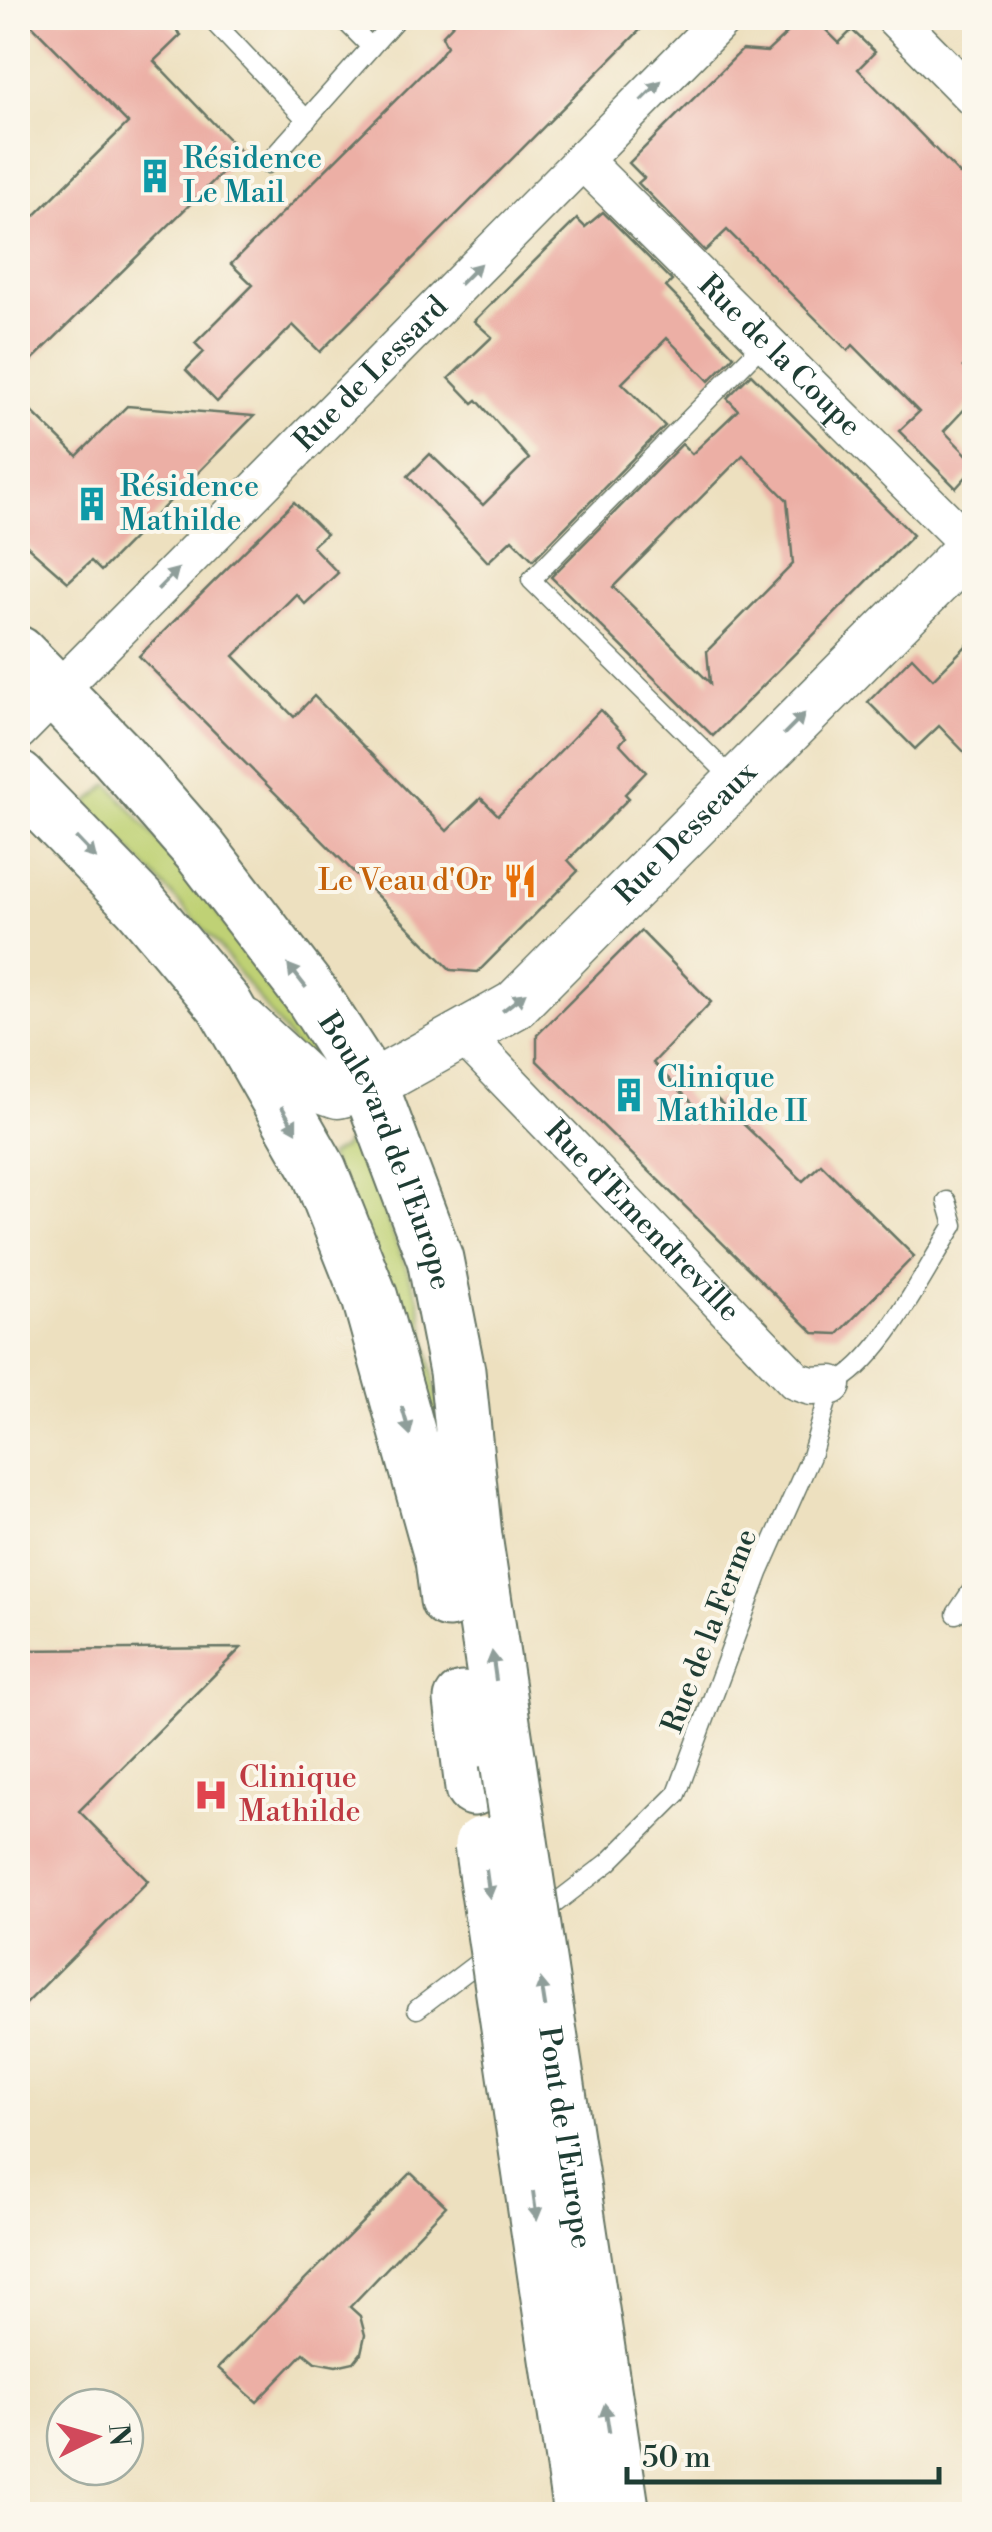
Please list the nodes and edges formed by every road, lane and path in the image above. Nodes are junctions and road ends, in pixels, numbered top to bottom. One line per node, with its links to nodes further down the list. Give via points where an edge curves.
1 (210, 18): 8 (lane)
2 (342, 18): 6 (lane)
3 (397, 18): 6 (lane)
4 (723, 18): 9 (street, Rue de Lessard, one-way to 4)
5 (894, 18): 7 (street)
6 (371, 47): 8 (lane)
7 (974, 98)
8 (307, 120): 10 (lane)
9 (582, 160): 11 (street, Rue de la Coupe); 14 (street, Rue de Lessard, one-way to 9)
10 (267, 164)
11 (765, 342): 12 (street, Rue de la Coupe); 17 (lane, via 531,580)
12 (974, 547): 17 (street, Rue Desseaux, one-way to 12)
13 (18, 654): 14 (main road, Boulevard de l'Europe)
14 (56, 692): 15 (street, Rue de Lessard); 20 (main road, Boulevard de l'Europe, one-way to 14, via 312,996 200,850)
15 (18, 731)
16 (18, 779): 18 (main road, one-way to 18, via 141,905)
17 (736, 782): 19 (street, Rue Desseaux, one-way to 17, via 515,1005)
18 (224, 1004): 20 (street, via 312,1085 338,1094); 25 (main road, one-way to 25, via 319,1170 370,1298 443,1560)
19 (468, 1032): 20 (street, Rue Desseaux); 22 (street, Rue d'Emendreville, via 475,1047 796,1380)
20 (370, 1086): 25 (main road, Boulevard de l'Europe, one-way to 20, via 457,1371 435,1259)
21 (947, 1201): 22 (lane, via 954,1225 874,1348)
22 (832, 1385): 26 (lane, Rue de la Ferme, via 812,1456 759,1573 677,1794 609,1862)
23 (974, 1586): 24 (lane)
24 (956, 1614)
25 (491, 1775): 27 (main road, Pont de l'Europe, one-way to 27, bridge); 28 (main road, Pont de l'Europe, one-way to 25, bridge)
26 (417, 2009)
27 (581, 2514)
28 (622, 2514)

